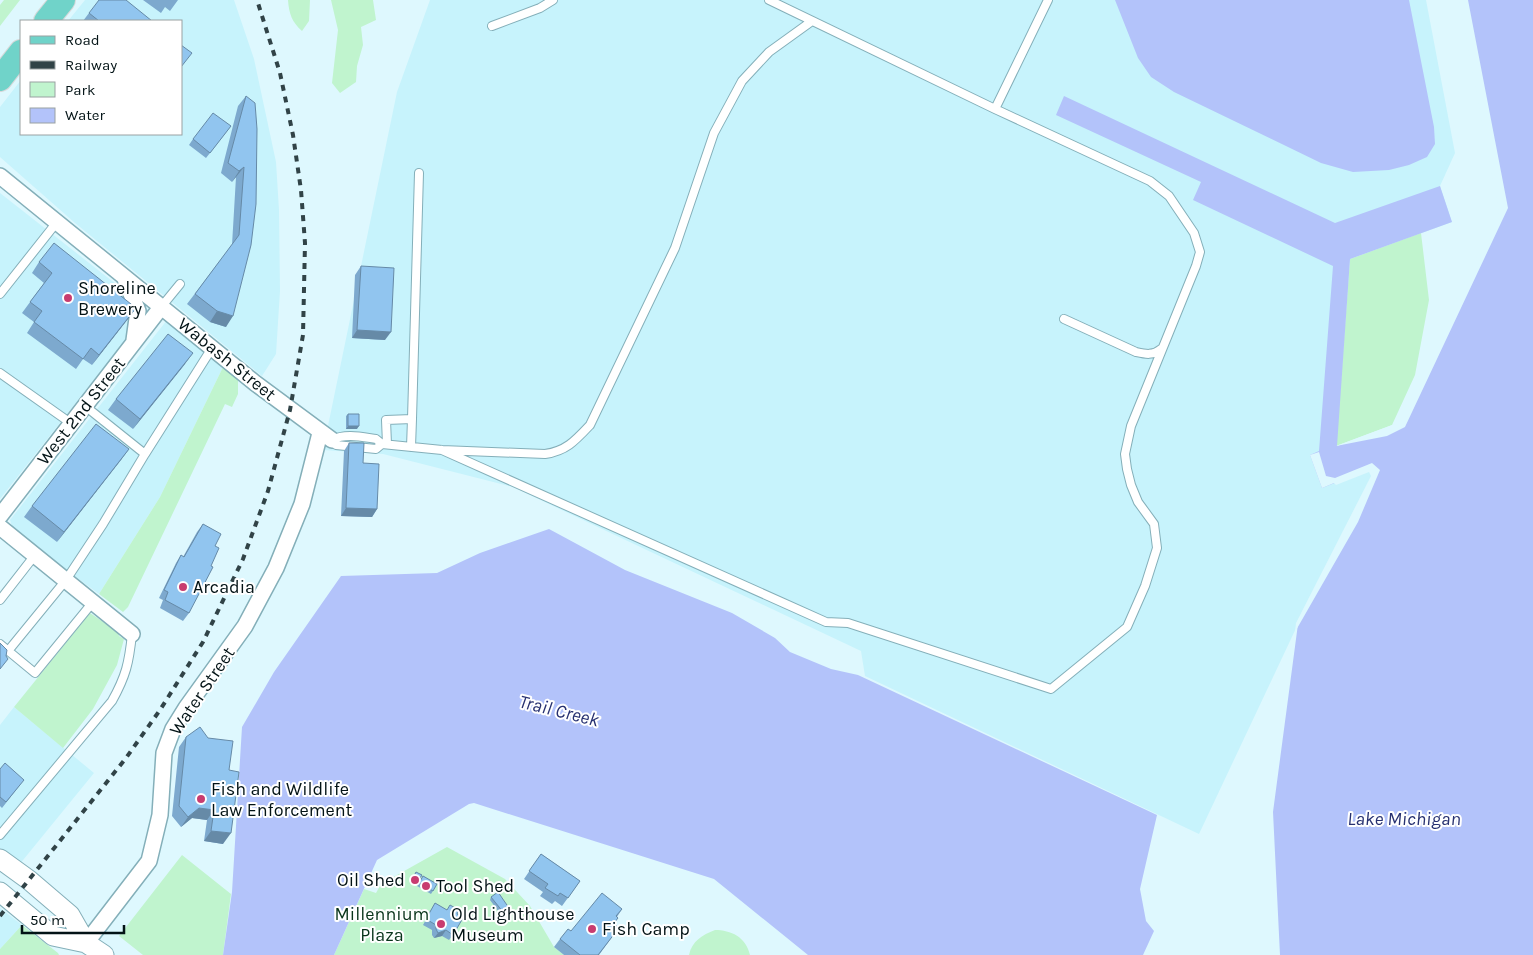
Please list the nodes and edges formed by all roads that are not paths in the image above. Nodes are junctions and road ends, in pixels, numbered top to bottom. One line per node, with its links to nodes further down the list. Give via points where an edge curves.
1 (63, 0): 5 (main road)
2 (553, 0): 7 (lane)
3 (769, 0): 6 (lane)
4 (1048, 0): 10 (lane)
5 (47, 20)
6 (812, 21): 10 (lane); 29 (lane, via 769,52 742,81 714,133 675,248 590,426 560,452)
7 (492, 26)
8 (20, 53): 9 (main road)
9 (0, 78)
10 (995, 109): 21 (lane, via 1150,181 1169,196 1181,212 1194,232 1200,252)
11 (419, 173): 24 (lane)
12 (0, 176): 13 (street, Wabash Street)
13 (57, 222): 14 (street, Wabash Street); 16 (lane)
14 (123, 275): 17 (street, Wabash Street); 19 (street, Wabash Street, via 138,311)
15 (180, 284): 17 (lane)
16 (0, 294)
17 (162, 306): 19 (street, West 2nd Street); 20 (street, Wabash Street)
18 (1064, 319): 21 (lane, via 1136,352 1148,355)
19 (134, 342): 23 (street, West 2nd Street)
20 (212, 348): 26 (street, Wabash Street); 30 (lane)
21 (1162, 348): 29 (lane, via 1131,426 1125,454 1138,502 1154,524 1157,548 1145,586 1127,627 1051,689 848,623 826,622)
22 (0, 373): 25 (lane)
23 (85, 406): 25 (street, West 2nd Street); 30 (lane)
24 (412, 419): 27 (lane, via 386,420); 28 (lane)
25 (72, 424): 31 (street, West 2nd Street)
26 (326, 437): 27 (lane, via 376,439); 43 (street, Water Street, via 276,568 245,626 173,729 164,753 160,815 149,861)
27 (384, 444): 28 (lane)
28 (410, 447): 29 (lane)
29 (442, 450)
30 (145, 454): 34 (lane)
31 (0, 516)
32 (0, 528): 33 (street)
33 (35, 555): 34 (street); 35 (lane)
34 (66, 580): 36 (street); 39 (lane)
35 (0, 600)
36 (93, 602): 37 (street); 39 (lane, via 35,673)
37 (132, 634): 40 (lane, via 124,679 112,701)
38 (0, 644): 39 (lane)
39 (8, 650)
40 (0, 834)
41 (0, 859): 43 (street, via 70,915)
42 (0, 892): 43 (street, via 53,936)
43 (84, 946): 44 (street)
44 (104, 955)

